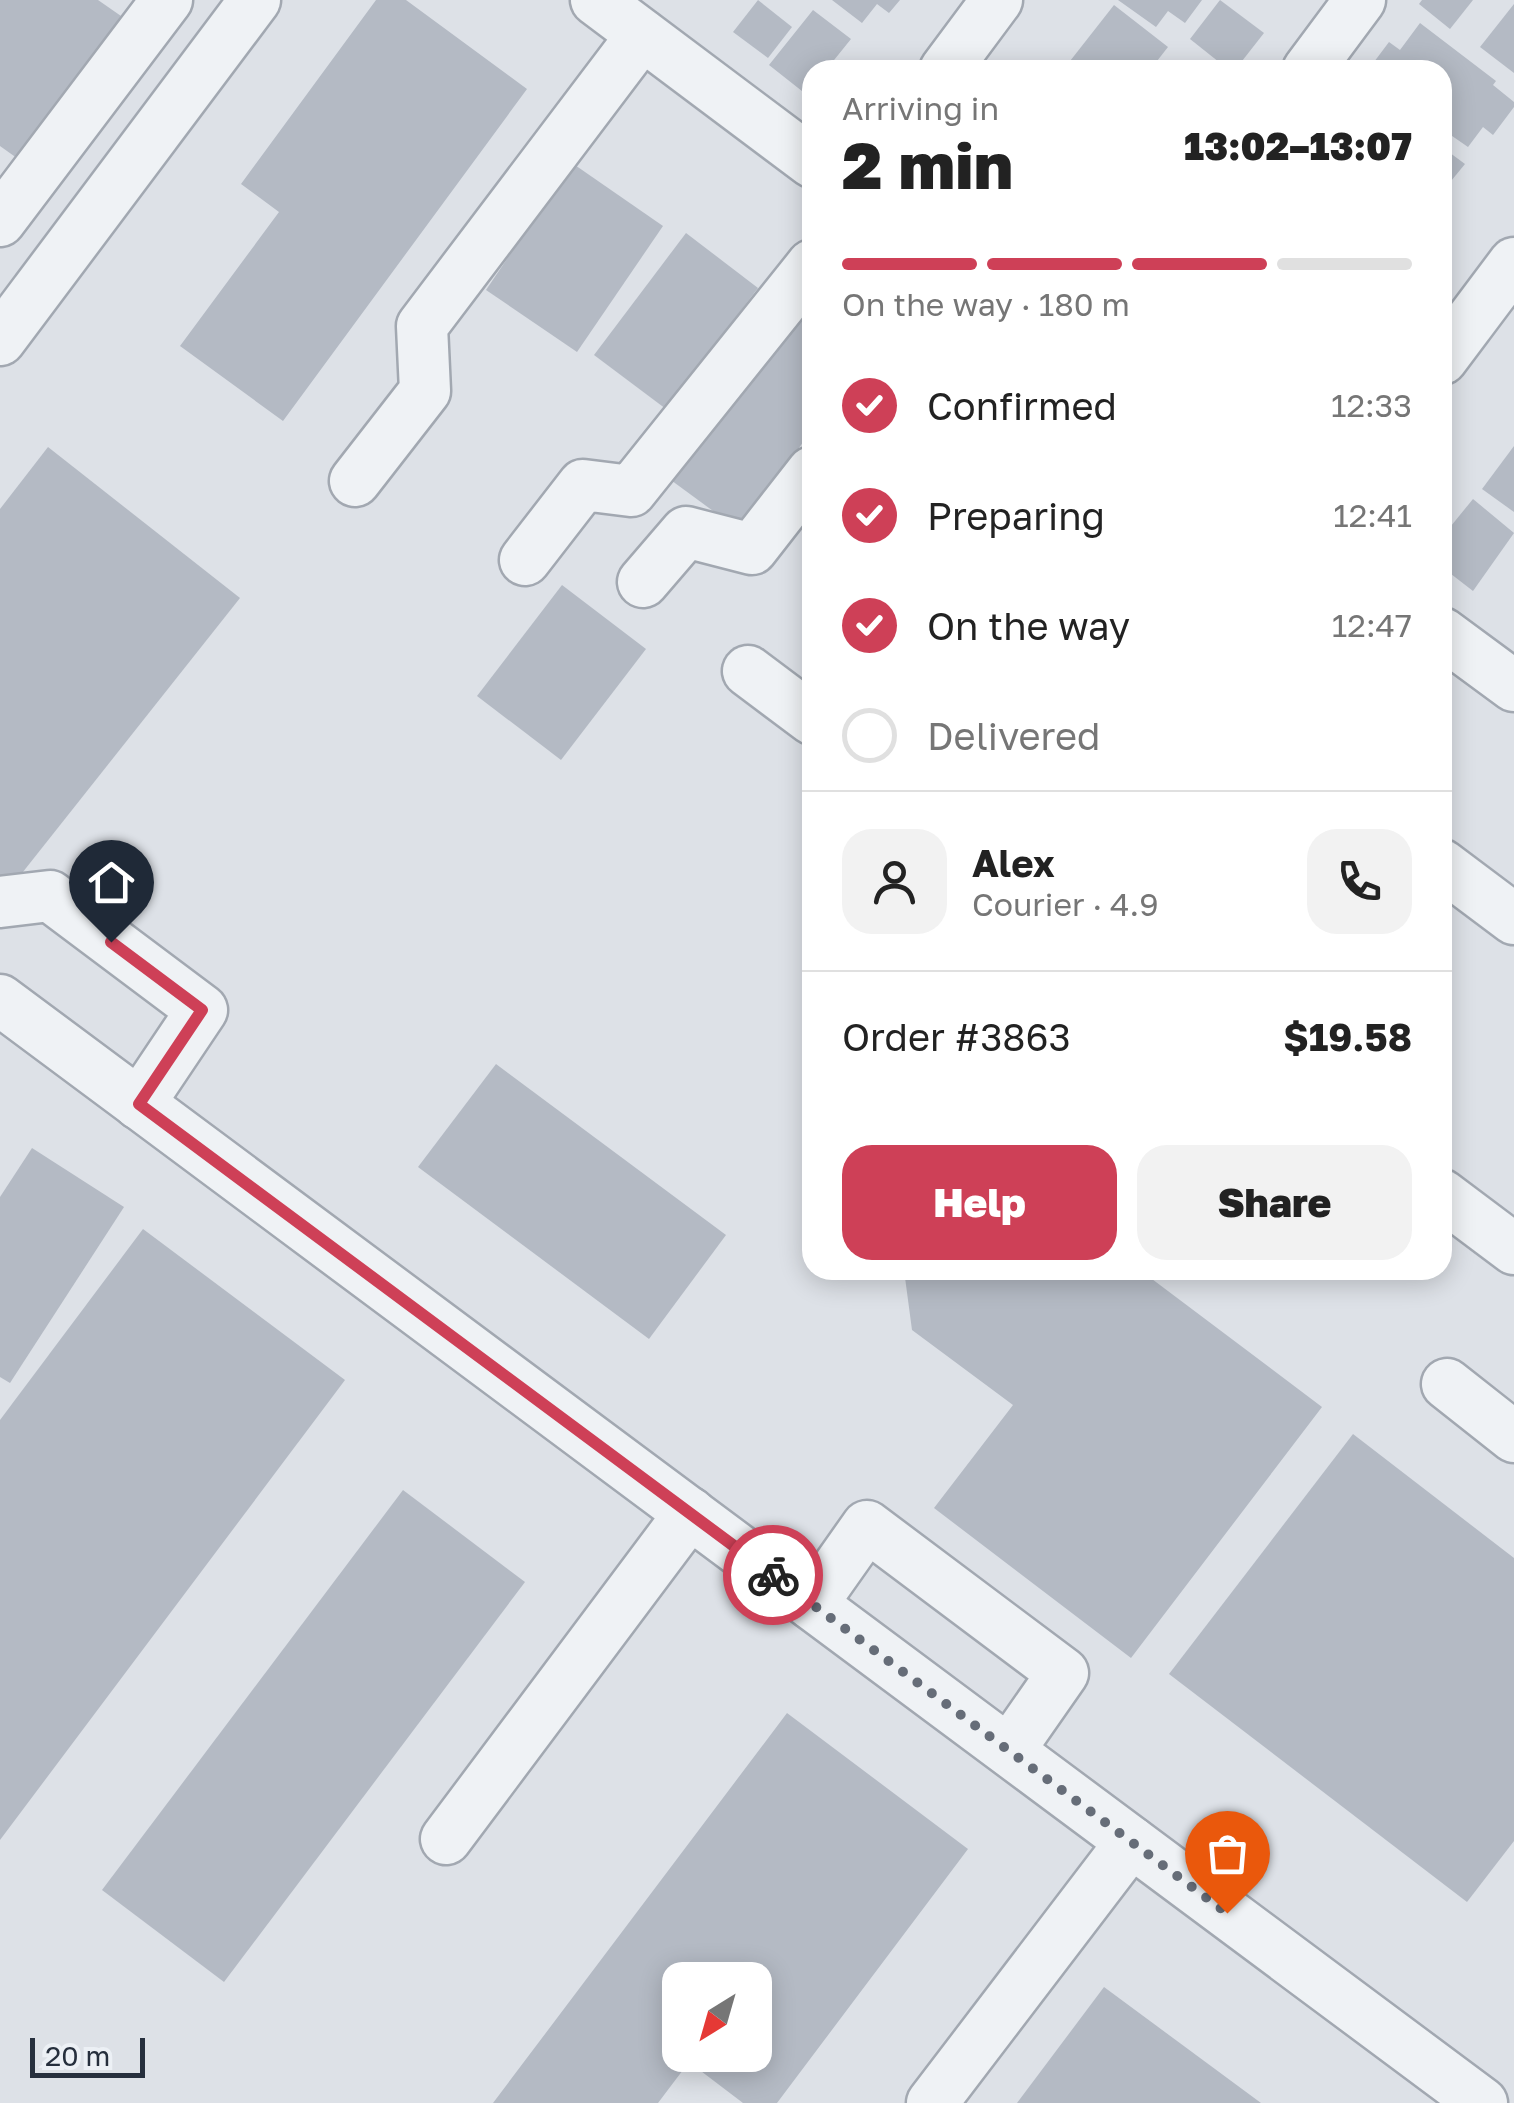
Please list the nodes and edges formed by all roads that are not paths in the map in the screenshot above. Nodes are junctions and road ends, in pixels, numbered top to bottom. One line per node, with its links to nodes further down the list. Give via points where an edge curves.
1 (168, 0): 9 (street)
2 (256, 0): 12 (street)
3 (998, 0): 6 (street)
4 (1360, 0): 7 (street)
5 (625, 14): 8 (street); 14 (street, via 422,326 426,391)
6 (953, 60)
7 (1315, 60)
8 (802, 154)
9 (0, 221)
10 (1514, 263): 13 (street)
11 (802, 277): 16 (street, via 631,491 584,485)
12 (0, 340)
13 (1452, 345)
14 (354, 481)
15 (802, 485): 17 (street, via 752,549 686,532)
16 (524, 560)
17 (643, 582)
18 (1452, 640): 20 (street)
19 (748, 671): 21 (street)
20 (1514, 686)
21 (802, 711)
22 (1452, 872): 24 (street)
23 (0, 902): 26 (street, via 50,896 202,1010)
24 (1514, 918)
25 (0, 1000): 26 (street)
26 (139, 1104): 31 (street)
27 (1452, 1200): 28 (street)
28 (1508, 1231)
29 (1447, 1384): 30 (street)
30 (1514, 1437)
31 (690, 1513): 32 (street); 34 (street)
32 (812, 1604): 33 (street); 33 (street, via 867,1526 1063,1673)
33 (1010, 1749): 35 (street)
34 (446, 1839)
35 (1131, 1842): 36 (street); 37 (street)
36 (932, 2103)
37 (1482, 2103)

